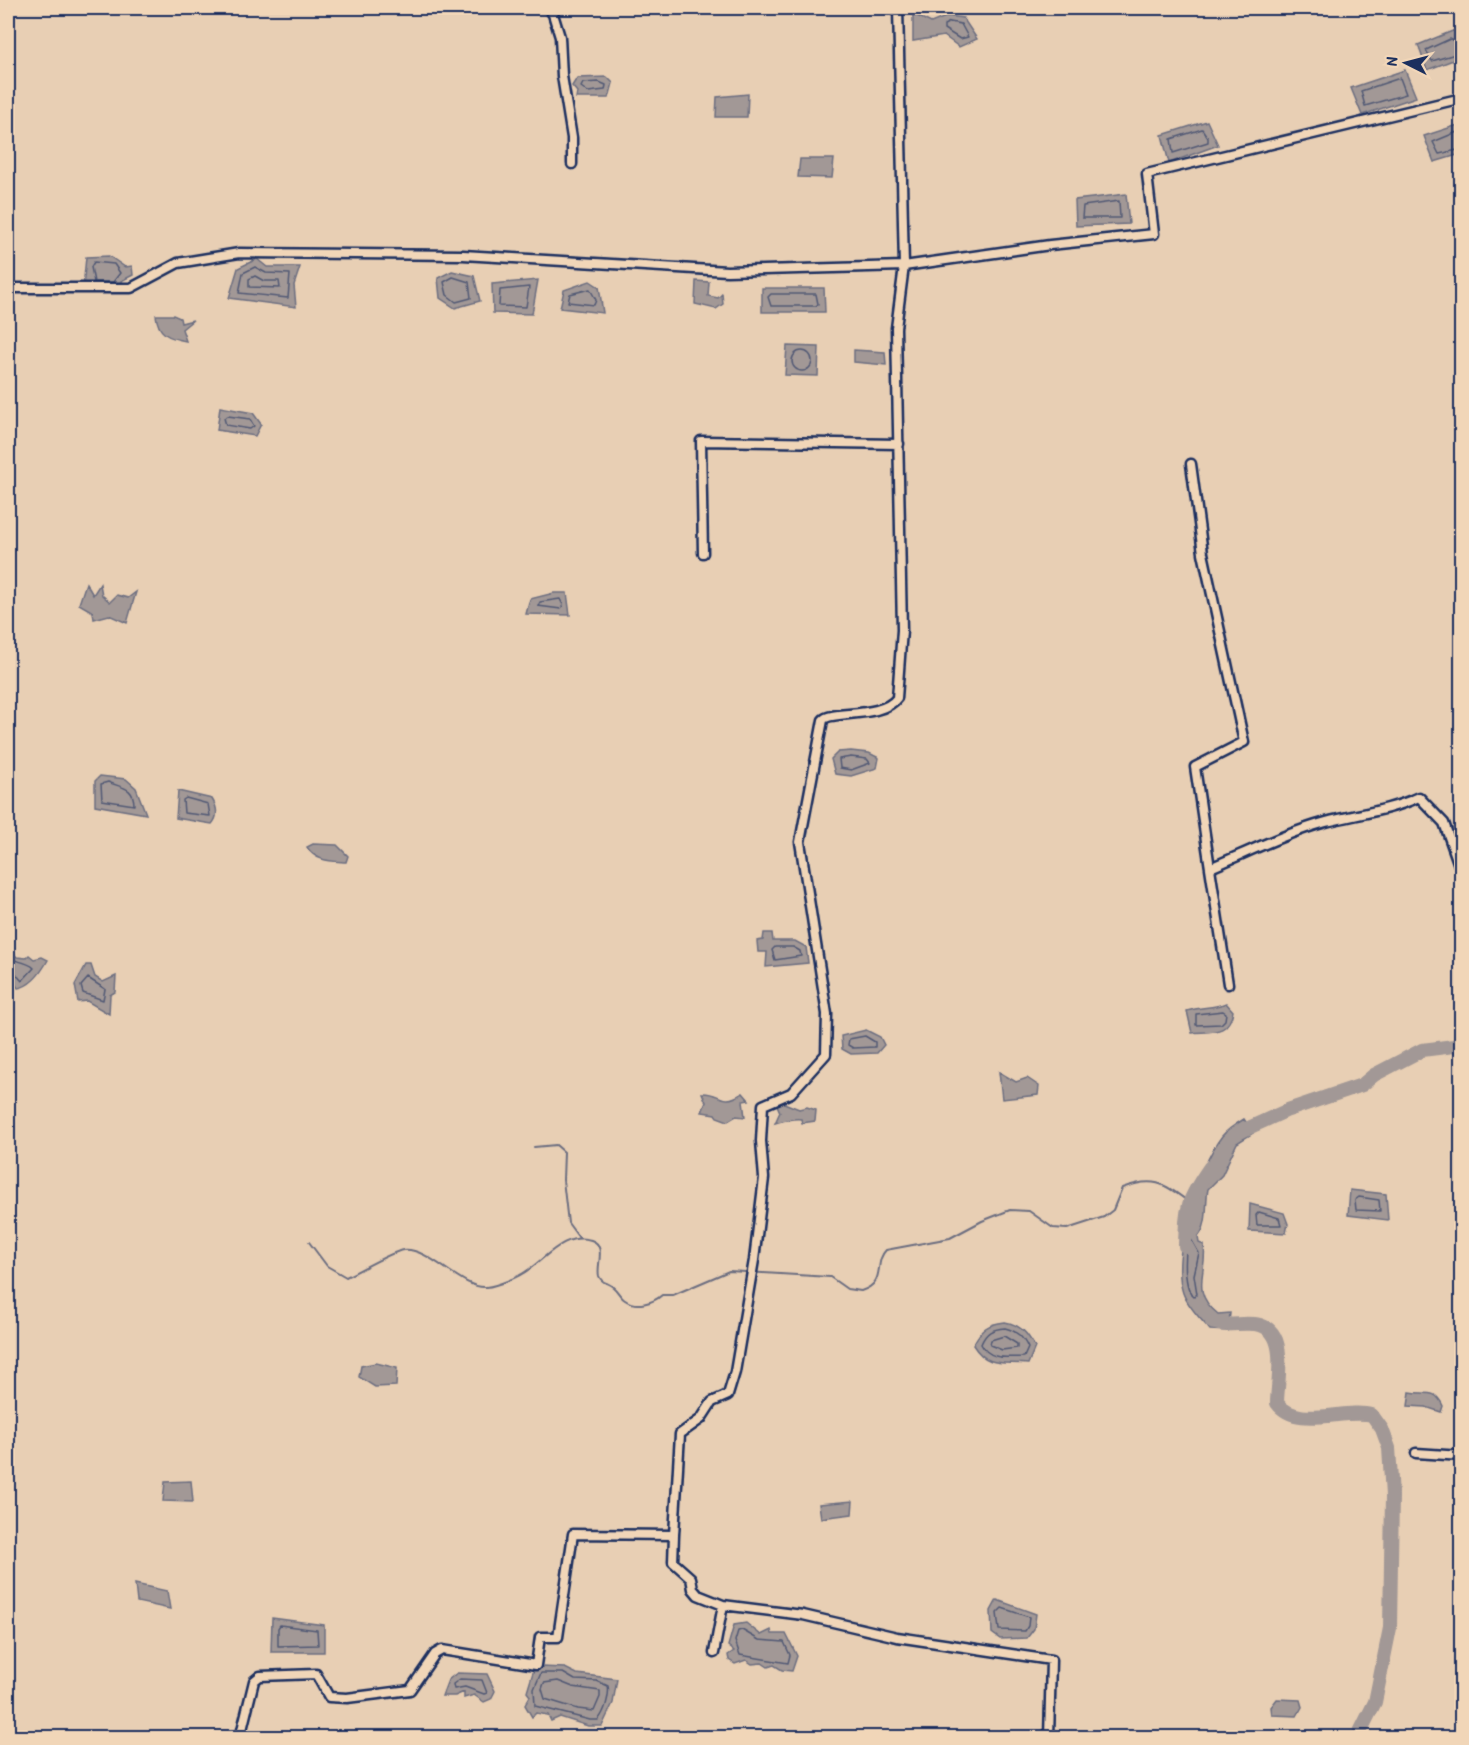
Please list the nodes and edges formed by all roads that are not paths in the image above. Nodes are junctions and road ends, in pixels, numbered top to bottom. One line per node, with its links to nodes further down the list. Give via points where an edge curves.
1 (548, 8): 4 (street, via 560,37)
2 (898, 8): 5 (street)
3 (1461, 98): 5 (street, via 1147,174 1154,234)
4 (572, 164)
5 (904, 266): 6 (street, via 727,271 463,255 239,253 178,263 131,288); 7 (street, via 896,328)
6 (8, 288)
7 (899, 444): 9 (street, via 701,441); 15 (street, via 902,630 897,698 891,704 859,715 825,716 800,842 827,1014 826,1054 790,1094 763,1105 764,1178 735,1372 728,1395 712,1402 701,1419 680,1434)
8 (1191, 464): 11 (street, via 1203,553 1244,742 1195,767)
9 (703, 553)
10 (1461, 864): 11 (street, via 1444,823 1419,797 1289,834)
11 (1210, 868): 12 (street)
12 (1228, 984)
13 (1416, 1453): 14 (street)
14 (1461, 1456)
15 (674, 1535): 16 (street, via 673,1562 691,1578 698,1595); 18 (street, via 573,1534 558,1637 540,1637 536,1665 442,1650 435,1654 411,1690 347,1698 329,1697 316,1674 260,1676 254,1681)
16 (723, 1605): 17 (street); 19 (street, via 1051,1660)
17 (714, 1653)
18 (240, 1737)
19 (1048, 1737)

